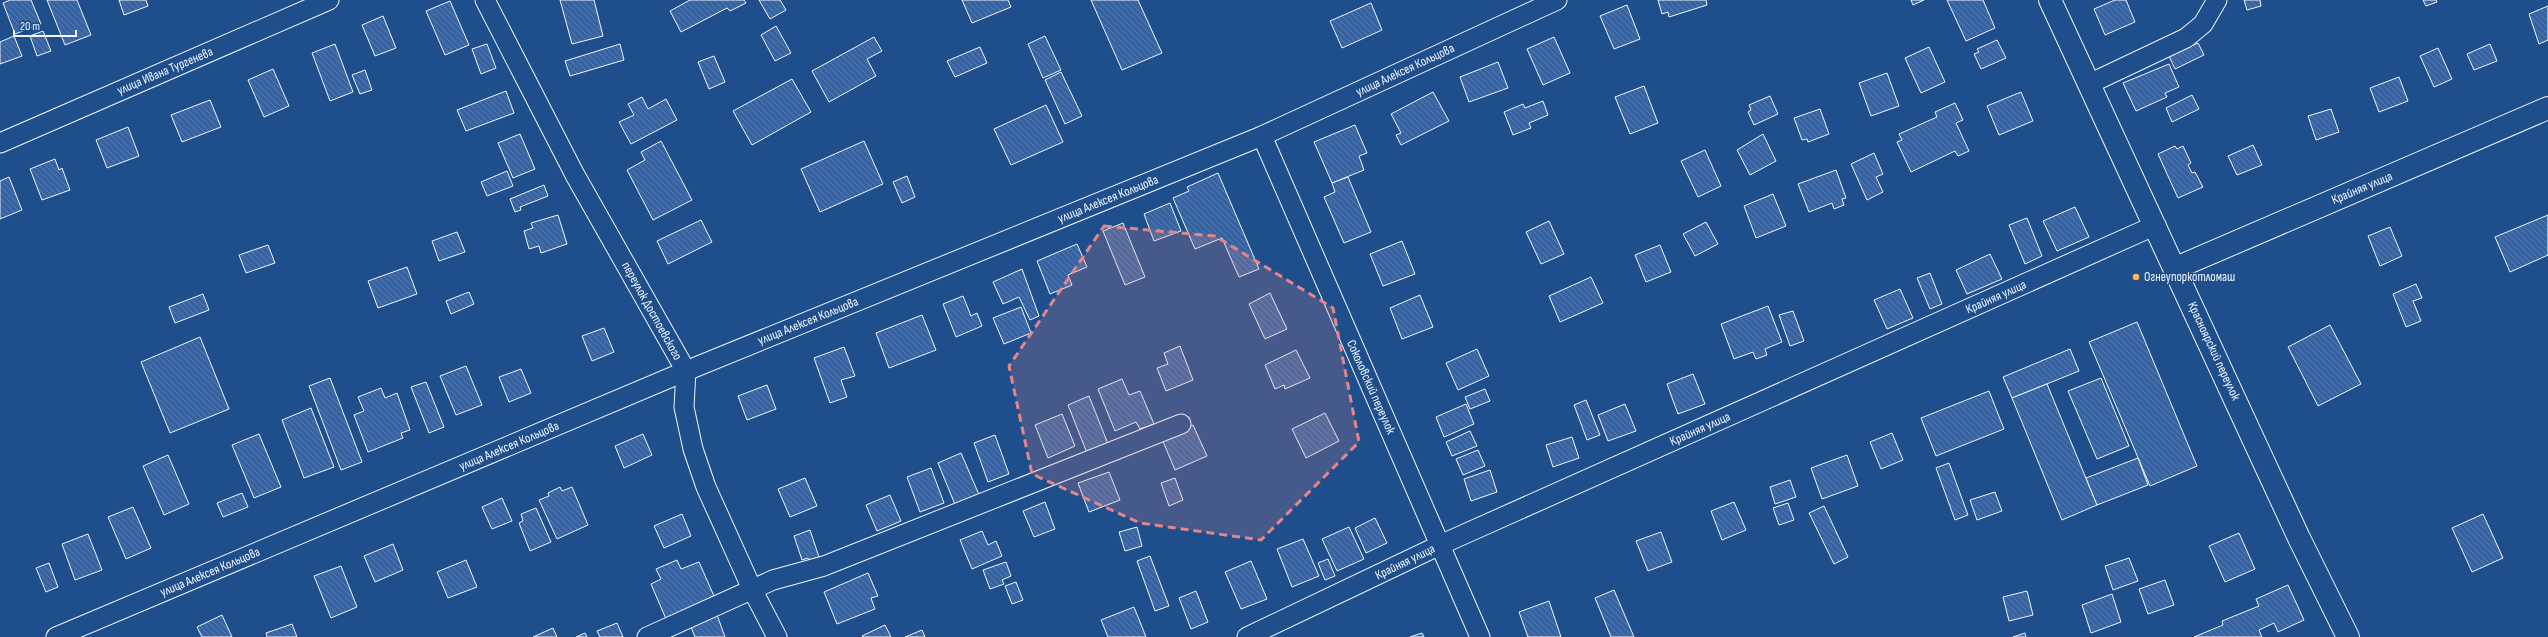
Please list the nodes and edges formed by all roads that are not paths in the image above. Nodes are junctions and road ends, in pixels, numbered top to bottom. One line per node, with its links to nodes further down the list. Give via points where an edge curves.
1 (329, 0): 9 (street, улица Ивана Тургенева)
2 (486, 0): 12 (street, переулок Достоевского, via 575,175)
3 (1557, 0): 8 (street, улица Алексея Кольцова)
4 (2050, 0): 6 (main road, Красноярский переулок)
5 (2217, 0): 6 (street, via 2203,24 2186,38)
6 (2089, 84): 10 (main road, Красноярский переулок)
7 (2548, 108): 11 (main road, Крайняя улица)
8 (1262, 136): 12 (street, улица Алексея Кольцова); 14 (street, Соколовский переулок)
9 (0, 143)
10 (2156, 225): 11 (main road, Красноярский переулок); 14 (street, Крайняя улица)
11 (2176, 268): 21 (main road, Красноярский переулок, via 2299,538)
12 (686, 371): 15 (street, переулок Достоевского, via 684,407 693,449 706,487); 16 (street, улица Алексея Кольцова)
13 (1181, 424): 15 (street, via 824,566 779,578)
14 (1440, 545): 19 (street, Крайняя улица); 20 (street, Соколовский переулок)
15 (752, 589): 17 (street); 18 (street, переулок Достоевского)
16 (56, 637)
17 (647, 637)
18 (776, 637)
19 (1247, 637)
20 (1480, 637)
21 (2348, 637)

